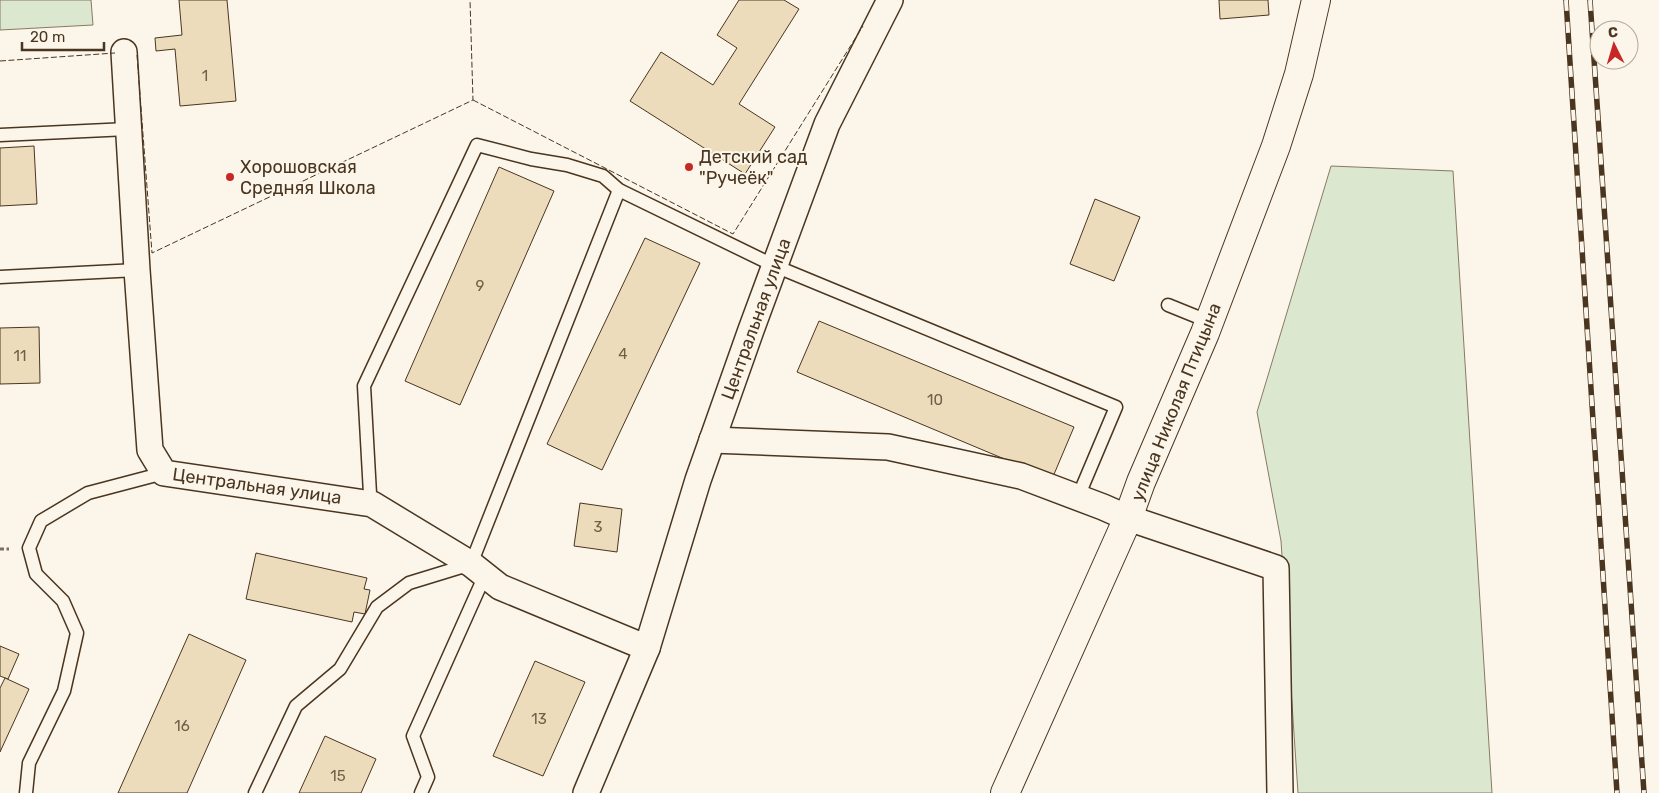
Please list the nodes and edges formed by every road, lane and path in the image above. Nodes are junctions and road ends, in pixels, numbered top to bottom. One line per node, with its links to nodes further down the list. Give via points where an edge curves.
1 (890, 0): 7 (street, Центральная улица, via 827,124)
2 (1316, 0): 11 (main road, улица Николая Птицына, via 1299,74 1276,146)
3 (124, 52): 4 (street, Центральная улица)
4 (128, 129): 5 (lane); 8 (street, Центральная улица)
5 (0, 135)
6 (619, 190): 7 (lane); 15 (lane, via 603,176 477,145 364,386); 17 (lane)
7 (775, 266): 12 (street, Центральная улица); 14 (lane, via 1116,407)
8 (137, 270): 9 (lane); 13 (street, Центральная улица, via 150,450)
9 (0, 277)
10 (1168, 305): 11 (lane)
11 (1210, 322): 16 (main road, улица Николая Птицына)
12 (712, 440): 14 (street, via 888,447 1021,476); 18 (street, Центральная улица)
13 (164, 474): 15 (street, Центральная улица); 19 (lane, via 88,494 42,521 29,548 36,574 63,601 77,633 64,691 29,763)
14 (1078, 497): 16 (street)
15 (372, 504): 17 (street, Центральная улица)
16 (1128, 518): 23 (main road, улица Николая Птицына); 24 (street, via 1276,568)
17 (478, 570): 18 (street, Центральная улица, via 500,587); 20 (lane, via 409,583 377,607 340,669 296,706); 21 (lane, via 413,736 428,777)
18 (647, 648): 22 (street, Центральная улица)
19 (26, 793)
20 (255, 793)
21 (421, 793)
22 (586, 793)
23 (1005, 793)
24 (1280, 793)

